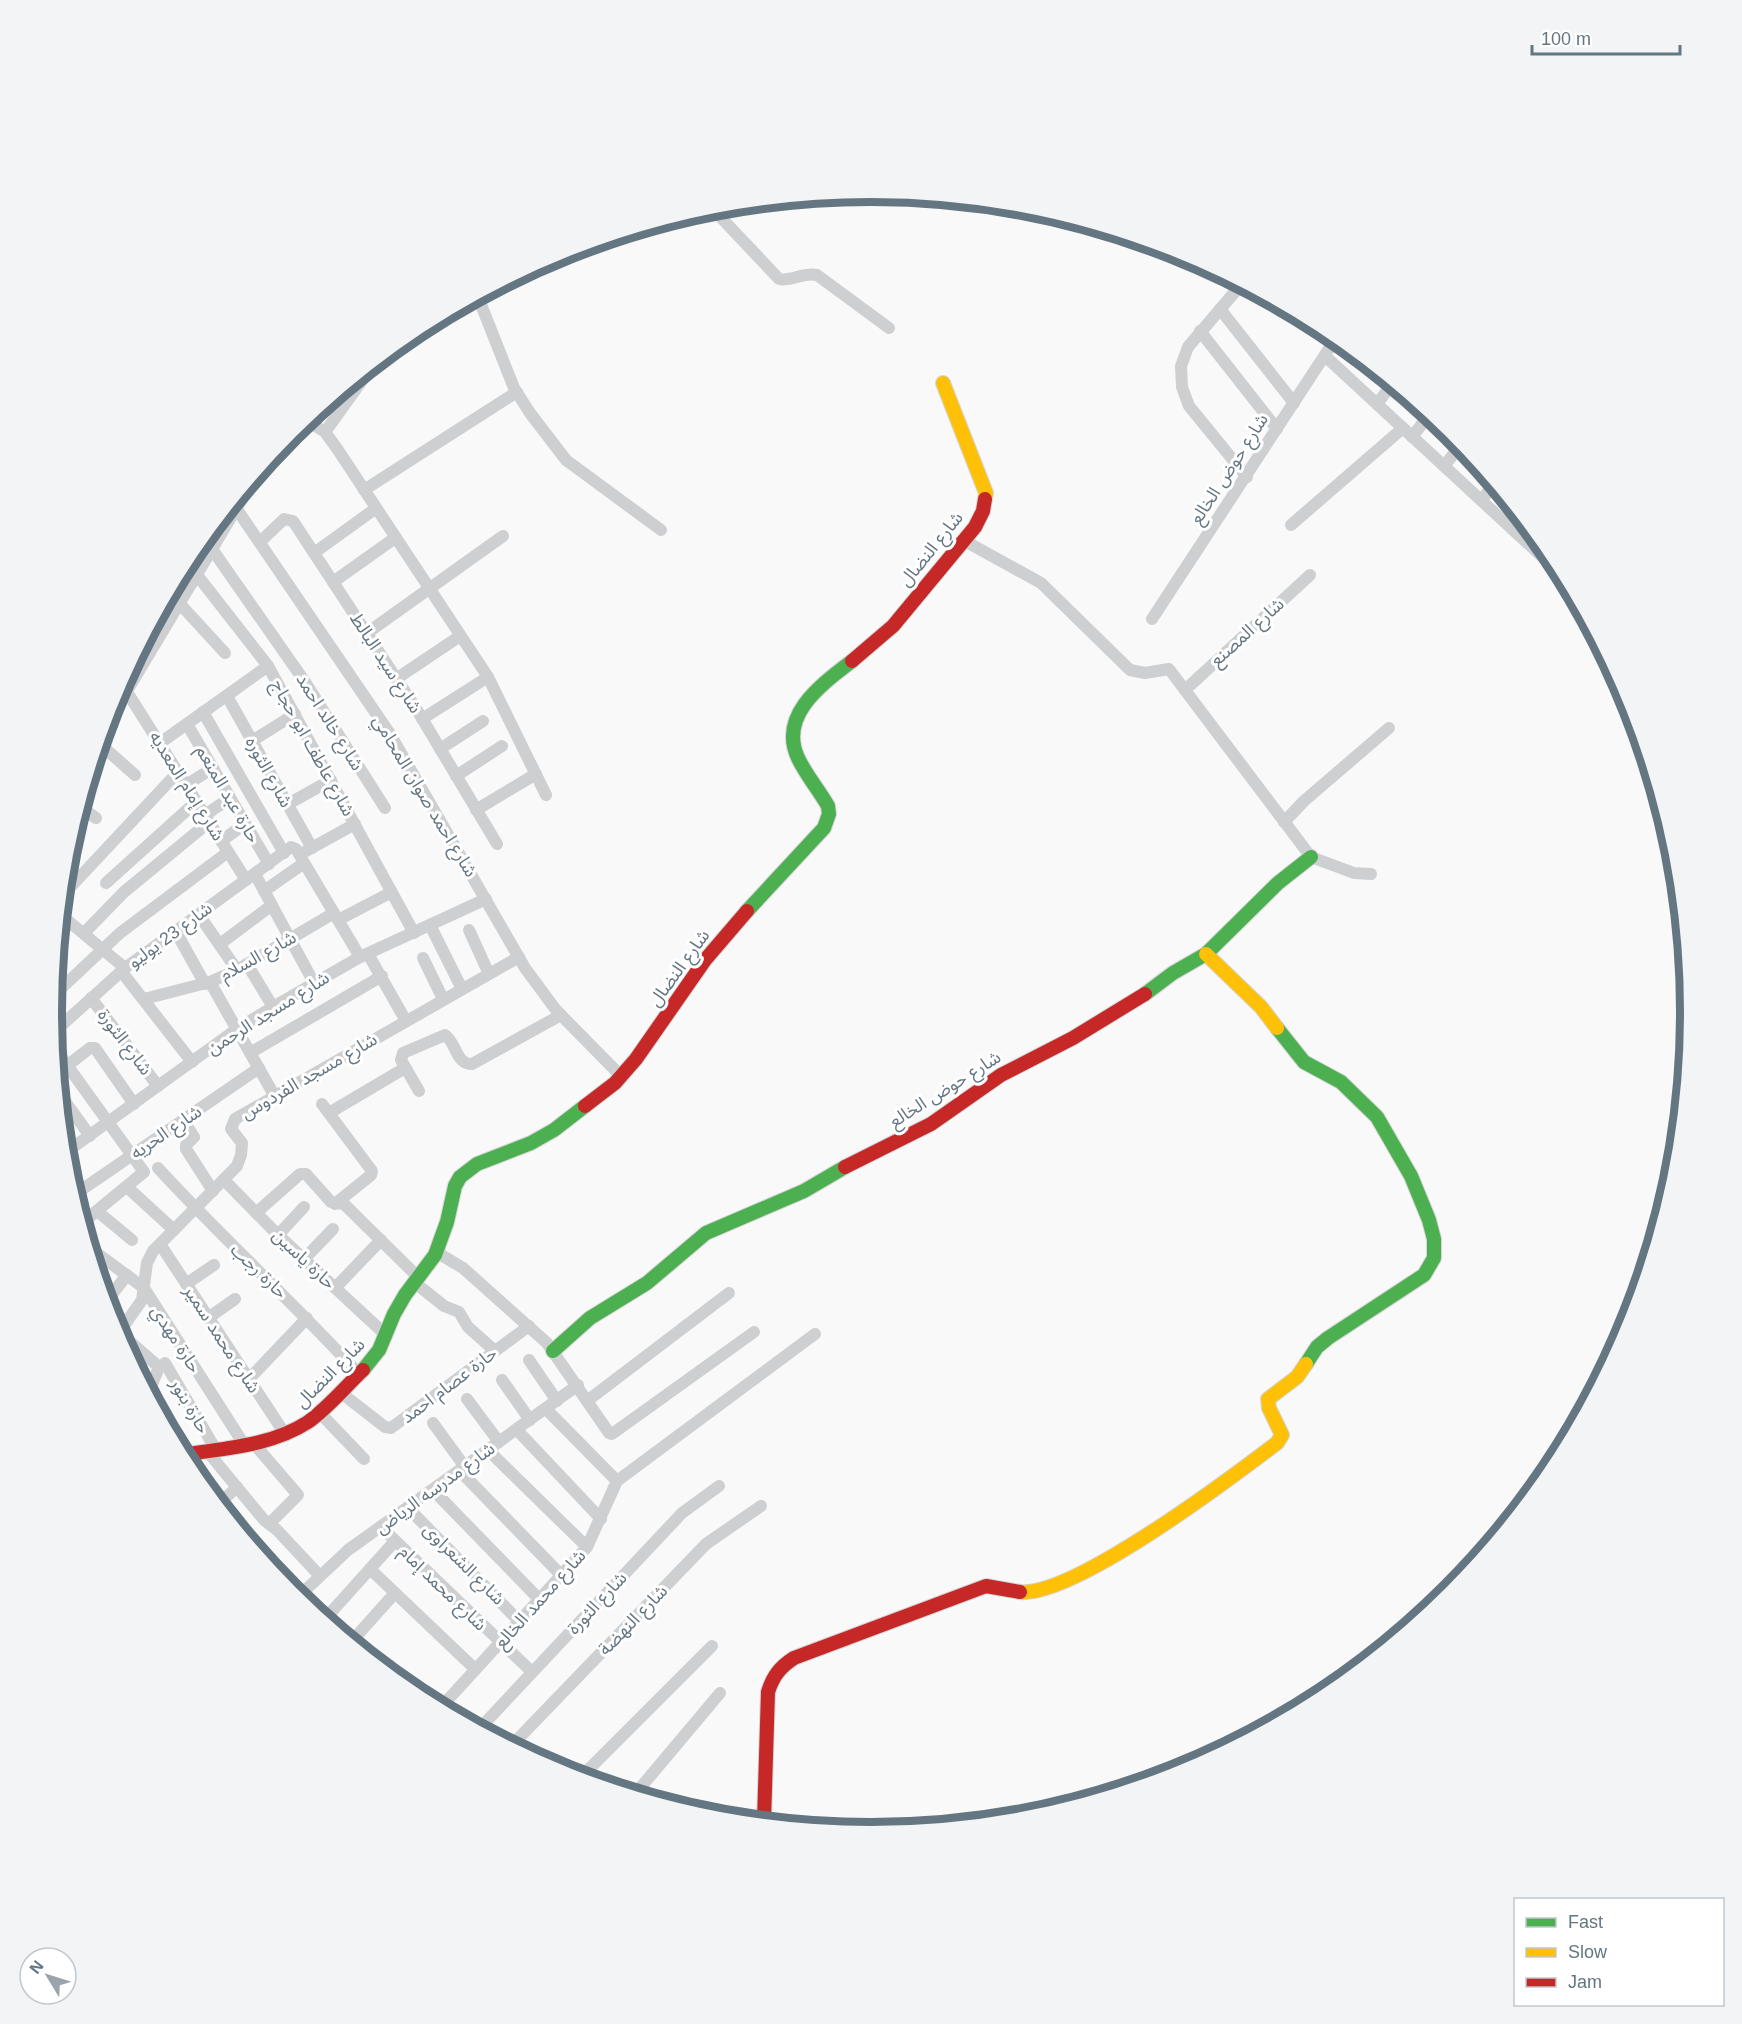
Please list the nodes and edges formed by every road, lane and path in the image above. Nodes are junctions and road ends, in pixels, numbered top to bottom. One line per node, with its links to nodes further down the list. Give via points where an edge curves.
1 (720, 217): 5 (street, via 779,279 817,275)
2 (1236, 290): 4 (street)
3 (481, 303): 12 (street)
4 (1220, 309): 6 (street); 13 (street)
5 (889, 328)
6 (1200, 331): 17 (street); 22 (street, via 1181,366 1182,387 1190,406)
7 (1331, 346): 8 (street, شارع حوض الخالع)
8 (1325, 356): 13 (street, شارع حوض الخالع); 14 (street)
9 (943, 383): 35 (street, شارع النضال, via 986,493 983,511)
10 (358, 386): 18 (street)
11 (1388, 389): 14 (street)
12 (517, 392): 23 (street); 32 (street, via 566,460)
13 (1294, 403): 17 (street, شارع حوض الخالع)
14 (1377, 404): 19 (street)
15 (1422, 420): 19 (street)
16 (314, 425): 18 (street)
17 (1277, 429): 22 (street, شارع حوض الخالع)
18 (325, 432): 23 (street)
19 (1407, 432): 21 (street); 30 (street)
20 (1455, 452): 21 (street)
21 (1444, 466): 25 (street)
22 (1247, 477): 45 (street, شارع حوض الخالع)
23 (363, 490): 27 (street)
24 (1490, 490): 25 (street)
25 (1481, 500): 29 (street)
26 (237, 509): 36 (street, شارع احمد صوان المحامي)
27 (375, 509): 34 (street); 39 (street)
28 (231, 516): 37 (street)
29 (1508, 524): 31 (street); 38 (street)
30 (1292, 525)
31 (1517, 525)
32 (661, 530)
33 (503, 536): 43 (street)
34 (395, 538): 42 (street); 43 (street)
35 (963, 540): 53 (street, via 1041,583 1130,670 1145,673 1169,669); 138 (street, شارع النضال, via 879,640 801,706 792,741 800,763 828,806 827,822 728,931)
36 (260, 542): 39 (street, شارع سيد البالط, via 284,519 291,520); 99 (street, شارع احمد صوان المحامي, via 390,734)
37 (212, 549): 41 (street); 78 (street, شارع خالد احمد, via 305,682)
38 (1535, 550)
39 (314, 553): 42 (street, شارع سيد البالط)
40 (1310, 575): 53 (street, شارع المصنع)
41 (189, 578): 44 (street); 49 (street, شارع عاطف ابو حجاج)
42 (333, 582): 46 (street, شارع سيد البالط)
43 (428, 589): 46 (street); 47 (street)
44 (180, 604): 48 (street); 52 (street)
45 (1152, 619)
46 (367, 633): 51 (street, شارع سيد البالط)
47 (460, 636): 50 (street); 51 (street)
48 (225, 653)
49 (268, 666): 55 (street); 57 (street, شارع عاطف ابو حجاج)
50 (488, 677): 58 (street); 69 (street)
51 (396, 679): 58 (street, شارع سيد البالط)
52 (129, 688)
53 (1185, 690): 83 (street)
54 (127, 692): 63 (street, شارع إمام المعديه)
55 (227, 696): 56 (street); 62 (street, شارع الثوره)
56 (203, 712): 60 (street); 90 (street)
57 (295, 714): 62 (street); 72 (street, شارع عاطف ابو حجاج)
58 (422, 719): 66 (street, شارع سيد البالط)
59 (483, 721): 66 (street)
60 (187, 724): 63 (street); 67 (street, حارة عبد المنعم)
61 (1389, 728): 83 (street)
62 (252, 741): 77 (street, شارع الثوره)
63 (160, 743): 68 (street, شارع إمام المعديه)
64 (502, 746): 71 (street)
65 (105, 749): 70 (street)
66 (440, 749): 71 (street, شارع سيد البالط)
67 (213, 768): 73 (street); 75 (street, حارة عبد المنعم)
68 (178, 772): 73 (street, شارع إمام المعديه); 96 (street)
69 (536, 774): 74 (street); 79 (street)
70 (135, 775)
71 (456, 776): 79 (street, شارع سيد البالط)
72 (331, 780): 77 (street); 85 (street, شارع عاطف ابو حجاج)
73 (186, 785): 76 (street, شارع إمام المعديه)
74 (546, 795)
75 (230, 798): 82 (street); 84 (street, حارة عبد المنعم)
76 (197, 801): 82 (street, شارع إمام المعديه); 95 (street)
77 (288, 804): 88 (street, شارع الثوره)
78 (385, 808)
79 (477, 810): 87 (street, شارع سيد البالط)
80 (87, 812): 81 (street)
81 (96, 818)
82 (207, 818): 86 (street, شارع إمام المعديه); 107 (street)
83 (1284, 822): 91 (street)
84 (245, 824): 86 (street); 92 (street, حارة عبد المنعم)
85 (355, 824): 88 (street); 108 (street, شارع عاطف ابو حجاج)
86 (221, 841): 89 (street, شارع إمام المعديه)
87 (497, 844)
88 (312, 848): 90 (street)
89 (228, 852): 94 (street, شارع إمام المعديه); 111 (street)
90 (295, 854): 92 (street, شارع 23 يوليو); 97 (street); 102 (street)
91 (1311, 857): 93 (street, via 1354,873); 112 (street, شارع حوض الخالع, via 1270,890)
92 (269, 864): 94 (street, شارع 23 يوليو)
93 (1371, 874)
94 (251, 877): 97 (street, شارع إمام المعديه); 101 (street, شارع 23 يوليو)
95 (106, 883)
96 (71, 886)
97 (264, 891): 100 (street, شارع إمام المعديه)
98 (388, 894): 102 (street, شارع السلام)
99 (486, 899): 104 (street, شارع مسجد الرحمن); 114 (street, شارع احمد صوان المحامي)
100 (272, 905): 109 (street, شارع إمام المعديه); 110 (street)
101 (199, 915): 106 (street, شارع 23 يوليو); 110 (street)
102 (336, 917): 109 (street, شارع السلام); 113 (street)
103 (67, 920): 107 (street)
104 (430, 925): 108 (street, شارع مسجد الرحمن); 123 (street)
105 (469, 930): 118 (street)
106 (176, 932): 117 (street, شارع 23 يوليو); 121 (street)
107 (84, 933): 111 (street)
108 (414, 933): 113 (street, شارع مسجد الرحمن)
109 (290, 939): 116 (street, شارع السلام); 120 (street, شارع إمام المعديه)
110 (219, 944): 116 (street)
111 (103, 949): 117 (street); 122 (street)
112 (1206, 954): 189 (street, شارع حوض الخالع, via 1081,1034 1001,1075 930,1124 804,1191 706,1233 647,1283 590,1318); 245 (street, via 1265,1012 1299,1058 1309,1067 1337,1079 1384,1124 1426,1214 1434,1240 1431,1267 1328,1338 1317,1347 1297,1377 1270,1396 1267,1402 1282,1435 1277,1443 1118,1554 1034,1592 986,1586 794,1658 780,1667 768,1692)
113 (364, 955): 119 (street); 120 (street, شارع مسجد الرحمن)
114 (519, 957): 118 (street, شارع مسجد الفردوس); 128 (street, شارع احمد صوان المحامي)
115 (423, 958): 126 (street)
116 (242, 967): 121 (street, شارع السلام); 127 (street)
117 (123, 969): 124 (street, شارع 23 يوليو); 125 (street)
118 (489, 974): 123 (street, شارع مسجد الفردوس)
119 (381, 976): 129 (street); 132 (street)
120 (314, 982): 127 (street, شارع مسجد الرحمن)
121 (207, 983): 125 (street, شارع السلام); 131 (street)
122 (62, 987)
123 (462, 989): 126 (street, شارع مسجد الفردوس)
124 (92, 998): 130 (street, شارع 23 يوليو); 139 (street, شارع الثورة)
125 (144, 999): 134 (street)
126 (443, 999): 129 (street, شارع مسجد الفردوس)
127 (273, 1007): 131 (street, شارع مسجد الرحمن)
128 (561, 1015): 137 (street, via 469,1065 443,1035 403,1053); 138 (street, شارع احمد صوان المحامي)
129 (406, 1021): 141 (street, شارع مسجد الفردوس)
130 (62, 1025)
131 (237, 1029): 132 (street); 134 (street, شارع مسجد الرحمن)
132 (250, 1053): 136 (street)
133 (63, 1058): 135 (street)
134 (192, 1062): 139 (street, شارع مسجد الرحمن)
135 (68, 1065): 143 (street, via 95,1048); 145 (street)
136 (259, 1068): 141 (street); 144 (street, شارع الحريه)
137 (405, 1068): 140 (street); 154 (street, via 325,1108 372,1171)
138 (621, 1077): 166 (street, شارع النضال, via 554,1130 468,1169 455,1186)
139 (158, 1086): 143 (street, شارع مسجد الرحمن)
140 (419, 1091)
141 (274, 1095): 150 (street, شارع مسجد الفردوس, via 235,1119 231,1129 242,1143 241,1155)
142 (67, 1104): 146 (street)
143 (134, 1104): 145 (street, شارع مسجد الرحمن)
144 (183, 1120): 148 (street, شارع الحريه); 153 (street, via 194,1137 186,1149)
145 (109, 1122): 146 (street, شارع مسجد الرحمن); 148 (street)
146 (90, 1136): 147 (street, شارع مسجد الرحمن)
147 (73, 1147)
148 (132, 1155): 151 (street, via 144,1173); 152 (street, شارع الحريه)
149 (158, 1168): 156 (street, حارة رجب)
150 (224, 1180): 153 (street, شارع مسجد الفردوس); 158 (street, حارة ياسين)
151 (127, 1187): 157 (street); 161 (street)
152 (82, 1190)
153 (213, 1191): 156 (street, شارع مسجد الفردوس)
154 (335, 1204): 158 (street, via 302,1173); 164 (street, via 344,1204)
155 (304, 1207): 162 (street)
156 (195, 1209): 161 (street, شارع مسجد الفردوس); 181 (street, حارة رجب)
157 (97, 1211): 159 (street); 163 (street)
158 (256, 1213): 162 (street, حارة ياسين)
159 (88, 1218)
160 (333, 1229): 168 (street)
161 (174, 1230): 165 (street, شارع مسجد الفردوس)
162 (278, 1235): 168 (street, حارة ياسين)
163 (132, 1240)
164 (381, 1240): 173 (street); 176 (street)
165 (160, 1244): 174 (street, شارع محمد سمير); 175 (street, شارع مسجد الفردوس, via 147,1263)
166 (436, 1252): 173 (street, شارع النضال); 183 (street, via 464,1268)
167 (99, 1254): 169 (street, حارة مهدي)
168 (304, 1260): 176 (street, حارة ياسين)
169 (108, 1261): 171 (street); 172 (street, حارة مهدي)
170 (214, 1265): 174 (street)
171 (102, 1266)
172 (127, 1275): 175 (street, حارة مهدي); 178 (street)
173 (416, 1279): 186 (street, شارع النضال, via 394,1314); 188 (street, via 444,1306 459,1312 468,1327)
174 (186, 1284): 180 (street, شارع محمد سمير)
175 (144, 1288): 182 (street, شارع مسجد الفردوس, via 142,1300); 208 (street, حارة مهدي)
176 (335, 1288): 186 (street, حارة ياسين)
177 (729, 1293): 200 (street)
178 (112, 1294)
179 (235, 1299): 180 (street)
180 (208, 1318): 193 (street, شارع محمد سمير)
181 (307, 1318): 192 (street, حارة رجب); 193 (street)
182 (124, 1325)
183 (529, 1326): 188 (street, حارة عصام احمد); 189 (street)
184 (754, 1332): 200 (street, via 614,1434 609,1433)
185 (815, 1334): 214 (street)
186 (387, 1336): 192 (street, شارع النضال)
187 (134, 1346): 195 (street, via 159,1367)
188 (495, 1351): 197 (street, حارة عصام احمد, via 392,1428 385,1427)
189 (553, 1351): 196 (street)
190 (529, 1360): 199 (street)
191 (165, 1363): 210 (street, حارة بنور)
192 (359, 1374): 197 (street, شارع النضال)
193 (249, 1379): 206 (street, شارع محمد سمير)
194 (502, 1380): 203 (street)
195 (152, 1384)
196 (578, 1386): 199 (street, شارع مدرسه الرياض); 200 (street)
197 (340, 1392): 202 (street, شارع النضال)
198 (467, 1399): 207 (street)
199 (557, 1401): 201 (street, شارع مدرسه الرياض)
200 (588, 1401)
201 (546, 1409): 203 (street, شارع مدرسه الرياض); 214 (street)
202 (319, 1412): 206 (street, شارع النضال); 212 (street)
203 (530, 1420): 205 (street, شارع مدرسه الرياض)
204 (433, 1423): 213 (street)
205 (517, 1430): 207 (street, شارع مدرسه الرياض); 221 (street)
206 (285, 1434): 208 (street, شارع النضال)
207 (499, 1442): 209 (street, شارع مدرسه الرياض)
208 (250, 1445): 210 (street, شارع النضال); 222 (street, حارة مهدي, via 298,1495)
209 (488, 1450): 213 (street, شارع مدرسه الرياض); 225 (street)
210 (212, 1451): 211 (street, شارع النضال); 216 (street, حارة بنور)
211 (193, 1454)
212 (364, 1459)
213 (462, 1469): 217 (street, شارع مدرسه الرياض); 228 (street)
214 (617, 1481): 221 (street, شارع محمد الخالع)
215 (719, 1486): 238 (street, شارع الثورة, via 682,1513)
216 (237, 1487): 218 (street); 222 (street, حارة بنور)
217 (433, 1490): 220 (street, شارع مدرسه الرياض); 231 (street)
218 (225, 1499)
219 (761, 1506): 242 (street, شارع النهضة, via 706,1544)
220 (408, 1508): 223 (street, شارع مدرسه الرياض); 233 (street, شارع الشعراوى)
221 (601, 1519): 225 (street, شارع محمد الخالع)
222 (269, 1524): 227 (street, حارة بنور)
223 (381, 1527): 224 (street, شارع محمد إمام); 227 (street, شارع مدرسه الرياض)
224 (395, 1541): 226 (street); 235 (street, شارع محمد إمام)
225 (587, 1547): 228 (street, شارع محمد الخالع)
226 (370, 1569): 230 (street); 232 (street)
227 (320, 1575): 229 (street, شارع مدرسه الرياض)
228 (562, 1576): 231 (street, شارع محمد الخالع)
229 (305, 1590)
230 (395, 1593): 234 (street); 237 (street)
231 (540, 1600): 233 (street, شارع محمد الخالع)
232 (330, 1614)
233 (519, 1621): 235 (street, شارع محمد الخالع)
234 (356, 1636)
235 (500, 1643): 237 (street, شارع محمد الخالع); 238 (street, شارع محمد إمام)
236 (712, 1646): 243 (street)
237 (475, 1669): 240 (street, شارع محمد الخالع)
238 (532, 1672): 241 (street, شارع الثورة)
239 (720, 1693): 244 (street)
240 (447, 1701)
241 (485, 1723)
242 (517, 1740)
243 (588, 1770)
244 (640, 1788)
245 (765, 1815)

